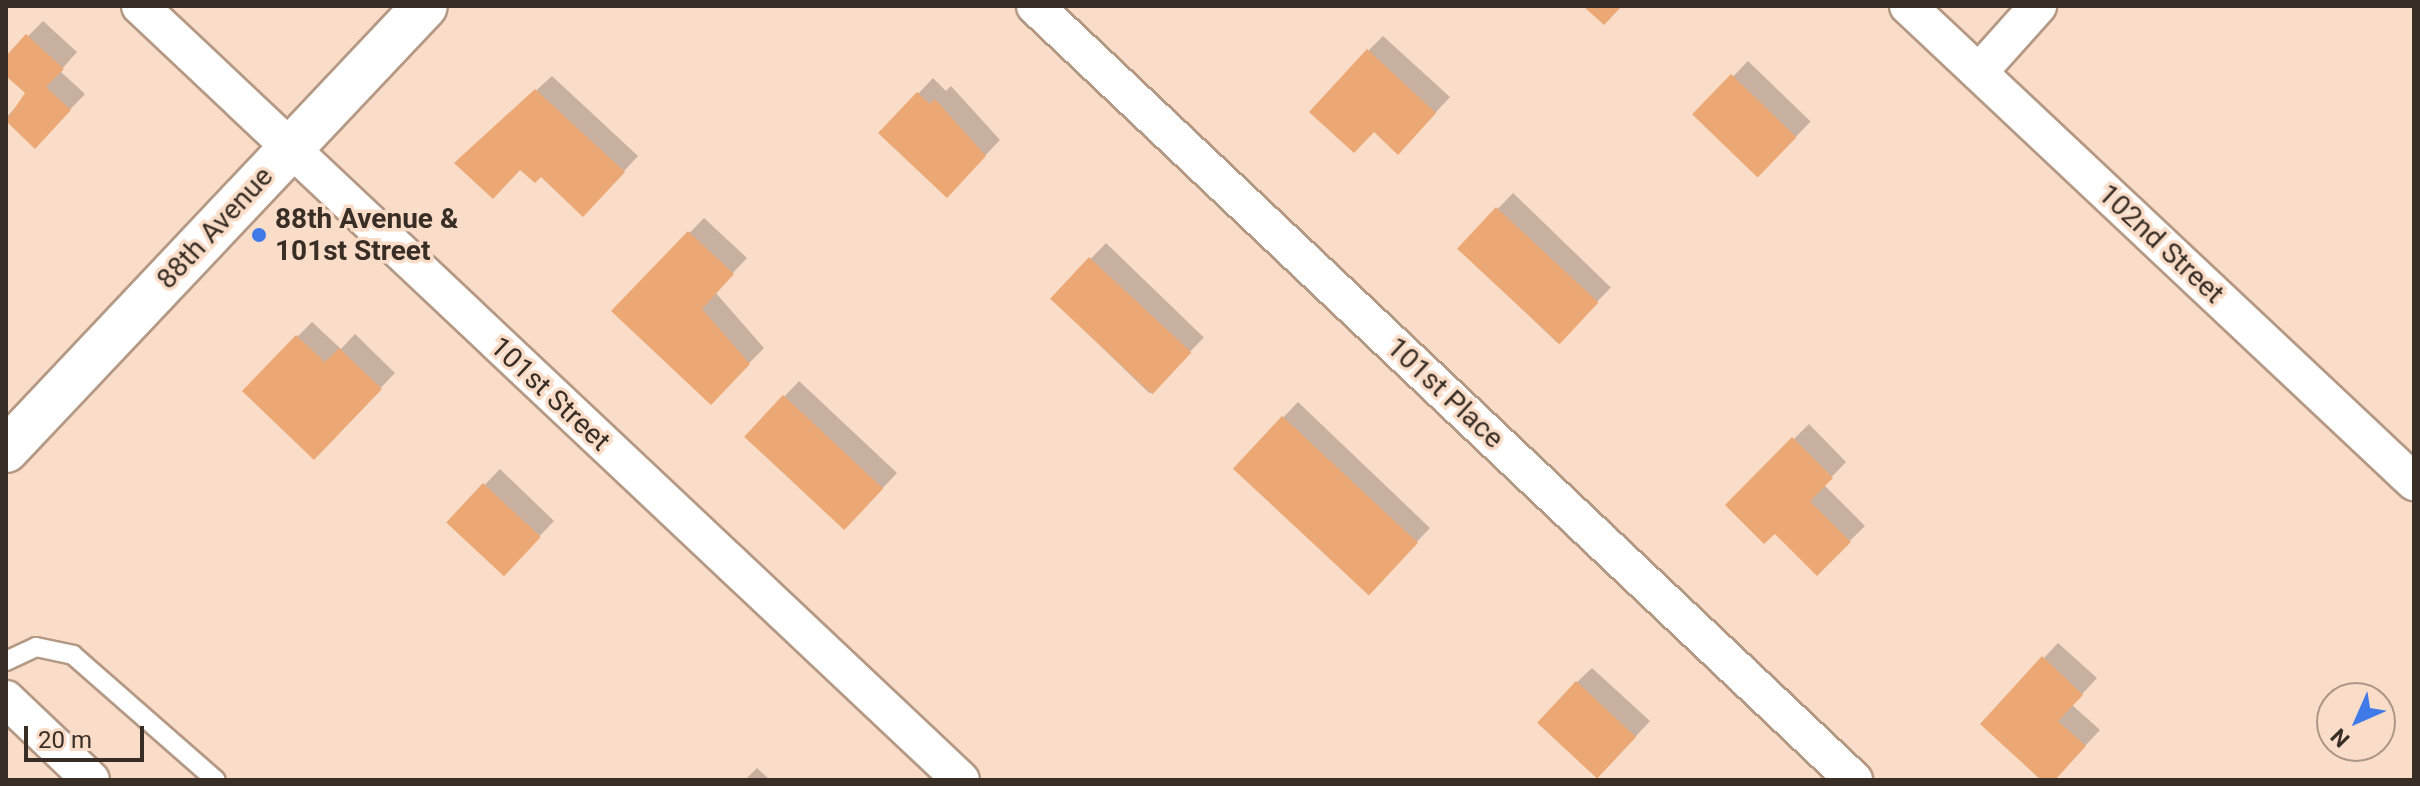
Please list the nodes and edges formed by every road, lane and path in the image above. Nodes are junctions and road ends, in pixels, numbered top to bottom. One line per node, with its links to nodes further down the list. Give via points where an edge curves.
1 (140, 6): 7 (street, 101st Street)
2 (425, 6): 7 (street, 88th Avenue)
3 (1035, 6): 15 (street, 101st Place)
4 (1908, 6): 6 (street, 102nd Street)
5 (2038, 6): 6 (street)
6 (1979, 72): 9 (street, 102nd Street)
7 (290, 149): 8 (street, 88th Avenue); 14 (street, 101st Street)
8 (6, 450)
9 (2414, 482)
10 (6, 661): 13 (lane, via 36,647 73,655)
11 (6, 699): 12 (street)
12 (91, 780)
13 (216, 780)
14 (961, 780)
15 (1854, 780)

